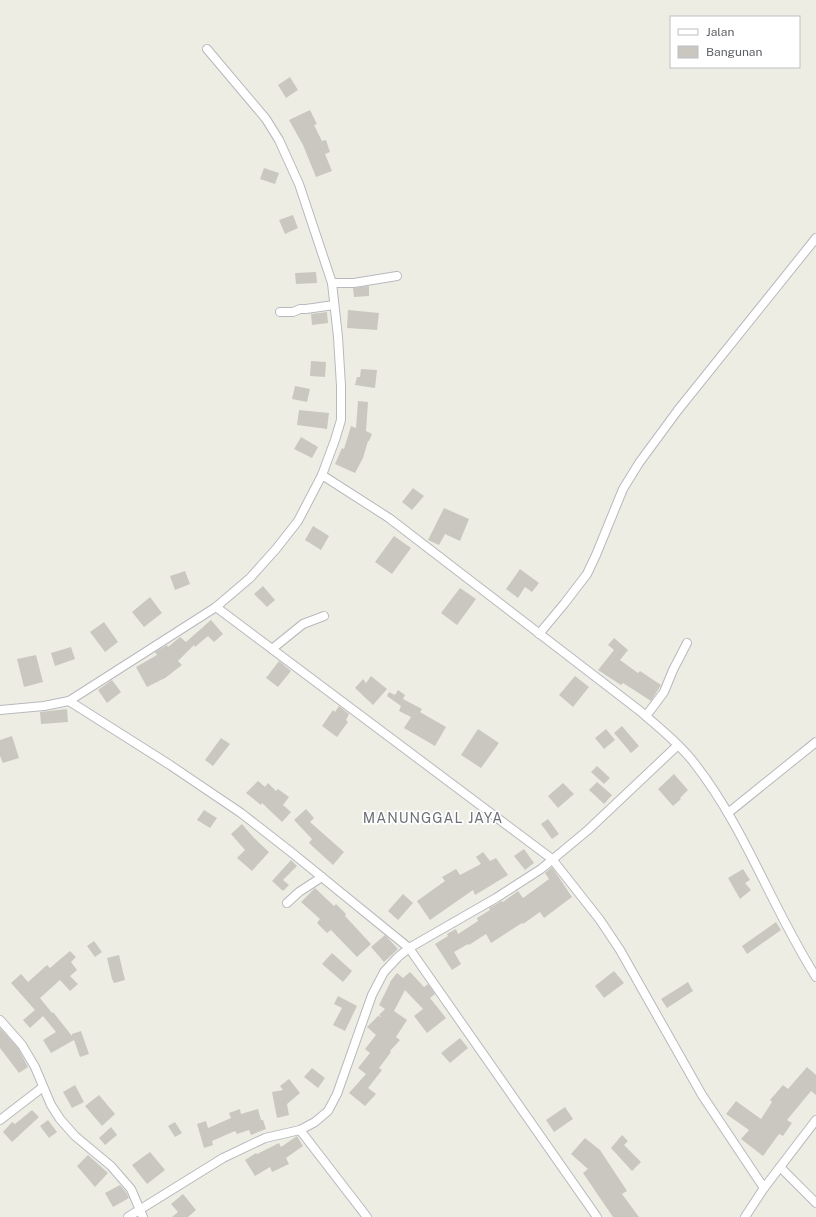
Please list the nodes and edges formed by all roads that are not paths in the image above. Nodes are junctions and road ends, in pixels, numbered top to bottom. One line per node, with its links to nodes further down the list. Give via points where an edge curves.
1 (207, 49): 4 (street, via 257,107 279,140 299,184)
2 (816, 238): 10 (street, via 678,410 639,464 623,489 587,574)
3 (397, 276): 4 (street, via 354,283)
4 (332, 283): 5 (street)
5 (334, 305): 6 (street); 7 (street, via 342,407 341,420)
6 (280, 312)
7 (322, 475): 8 (street, via 298,521 276,549 250,578); 10 (street, via 389,518)
8 (216, 607): 12 (street); 13 (street)
9 (324, 616): 12 (street, via 303,624)
10 (539, 634): 15 (street)
11 (687, 643): 15 (street, via 664,692)
12 (272, 649): 19 (street)
13 (69, 702): 14 (street); 20 (street, via 241,813)
14 (0, 710)
15 (646, 716): 17 (street)
16 (816, 742): 18 (street)
17 (678, 745): 18 (street, via 695,763); 19 (street, via 588,830)
18 (728, 814): 23 (street, via 801,954)
19 (552, 860): 22 (street, via 496,898); 30 (street, via 600,920 620,950 702,1095)
20 (322, 877): 21 (street); 22 (street)
21 (287, 903)
22 (409, 948): 28 (street, via 384,972 372,995 337,1094 328,1111); 35 (street)
23 (816, 977)
24 (0, 1020): 25 (street, via 22,1045 35,1066)
25 (43, 1087): 26 (street); 32 (street, via 60,1119 75,1136 111,1166 131,1189)
26 (0, 1120)
27 (816, 1120): 29 (street)
28 (300, 1130): 32 (street, via 265,1138 223,1158); 34 (street)
29 (780, 1167): 30 (street); 31 (street)
30 (764, 1188): 36 (street)
31 (816, 1202)
32 (141, 1213): 33 (street)
33 (128, 1217)
34 (367, 1217)
35 (596, 1217)
36 (745, 1217)

